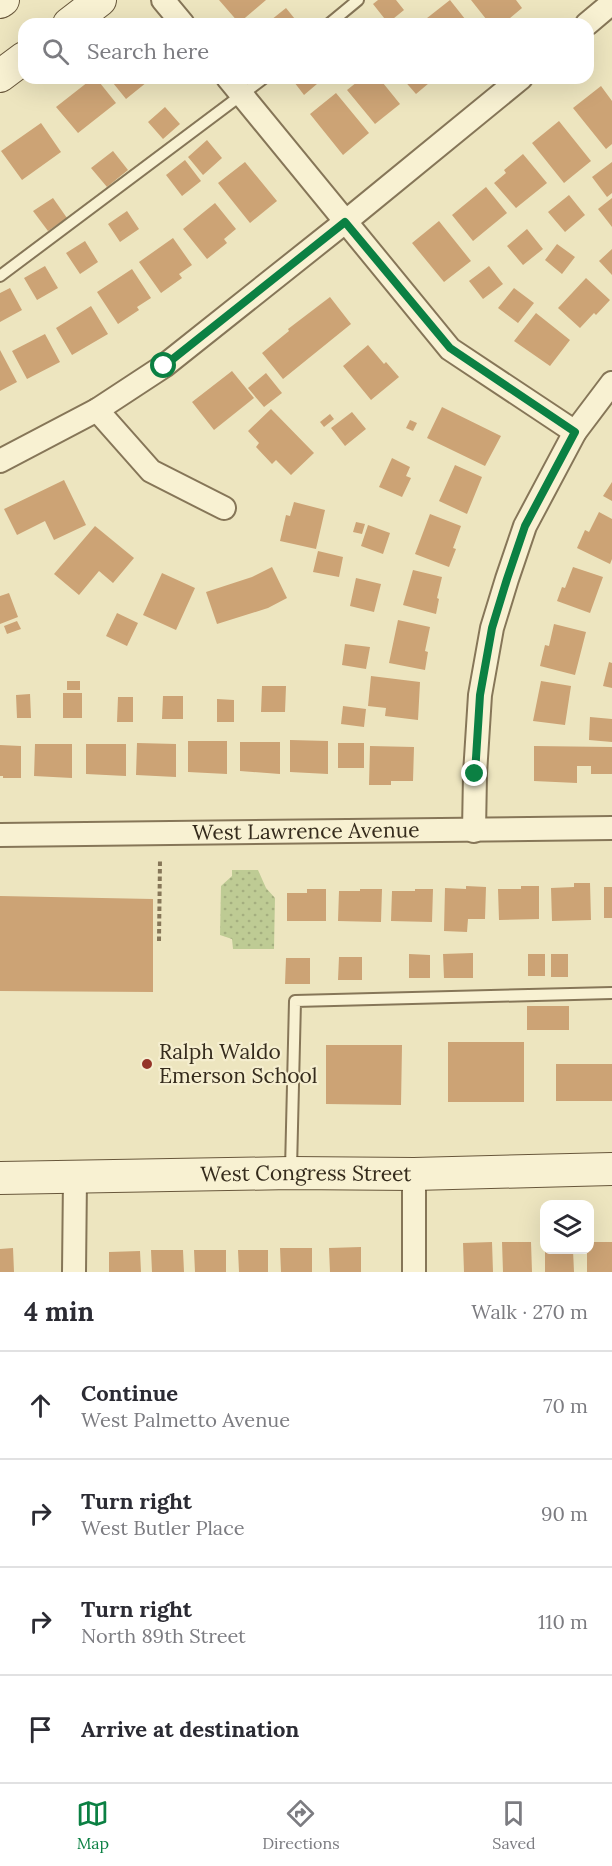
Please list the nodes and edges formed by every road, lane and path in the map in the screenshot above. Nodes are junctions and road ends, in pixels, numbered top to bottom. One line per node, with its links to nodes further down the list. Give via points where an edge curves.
1 (100, 0): 5 (street)
2 (163, 0): 6 (street)
3 (358, 0): 7 (lane)
4 (612, 3): 8 (street)
5 (77, 18)
6 (178, 18)
7 (336, 18)
8 (594, 18)
9 (18, 62): 10 (street)
10 (0, 76)
11 (233, 84): 14 (street)
12 (257, 84): 14 (lane)
13 (514, 84): 15 (street)
14 (243, 95): 15 (street); 16 (lane)
15 (345, 222): 18 (street, via 164,366); 19 (street, via 450,348)
16 (0, 276)
17 (612, 382): 19 (street)
18 (97, 410): 20 (street); 21 (street, via 151,471)
19 (575, 432): 23 (street, via 525,526 492,628 480,695)
20 (0, 461)
21 (224, 508)
22 (612, 828): 23 (street, West Lawrence Avenue)
23 (474, 831): 24 (street, West Lawrence Avenue)
24 (0, 836)
25 (160, 860): 26 (path)
26 (159, 941)
27 (612, 993): 29 (lane, via 295,1001)
28 (612, 1169): 30 (street, West Congress Street)
29 (291, 1173): 30 (street, West Congress Street); 32 (street, West Congress Street)
30 (414, 1174): 34 (street)
31 (0, 1178): 32 (street, West Congress Street)
32 (75, 1178): 33 (street)
33 (74, 1272)
34 (414, 1272)

